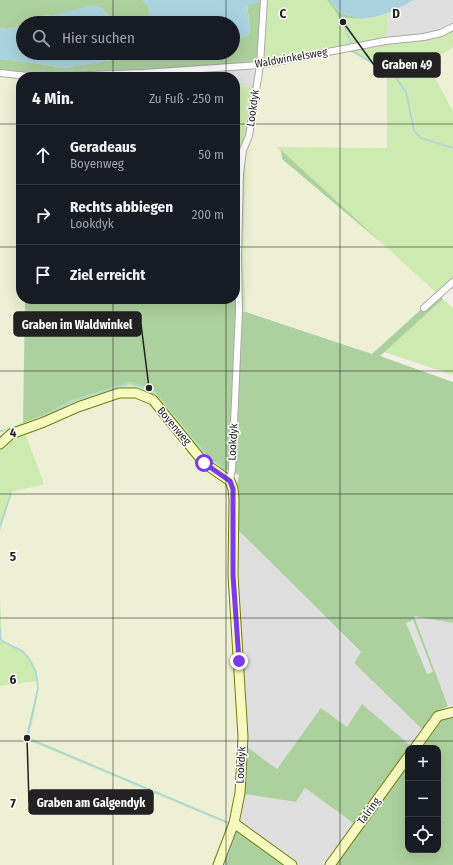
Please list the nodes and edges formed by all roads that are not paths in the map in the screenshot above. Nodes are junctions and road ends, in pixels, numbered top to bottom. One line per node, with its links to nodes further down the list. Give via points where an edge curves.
1 (264, 1): 3 (street, Lookdyk)
2 (453, 27): 3 (street, Waldwinkelsweg, via 424,37 385,40)
3 (260, 65): 4 (street, Waldwinkelsweg); 7 (street, Lookdyk, via 250,136 243,150)
4 (158, 72)
5 (0, 73): 6 (street, Waldwinkelsweg)
6 (16, 75)
7 (240, 173)
8 (453, 282): 10 (street)
9 (239, 304): 12 (street, Lookdyk)
10 (424, 308)
11 (0, 444): 12 (street, Boyenweg, via 15,433 78,407 110,395 136,393 153,400 204,463)
12 (230, 481): 16 (street, Lookdyk, via 234,499 233,575 243,737 240,793)
13 (453, 712): 14 (street, via 438,716)
14 (417, 745)
15 (405, 761): 19 (street, Talring)
16 (234, 823): 17 (street, Lookdyk); 18 (street)
17 (218, 865)
18 (292, 865)
19 (330, 865)

